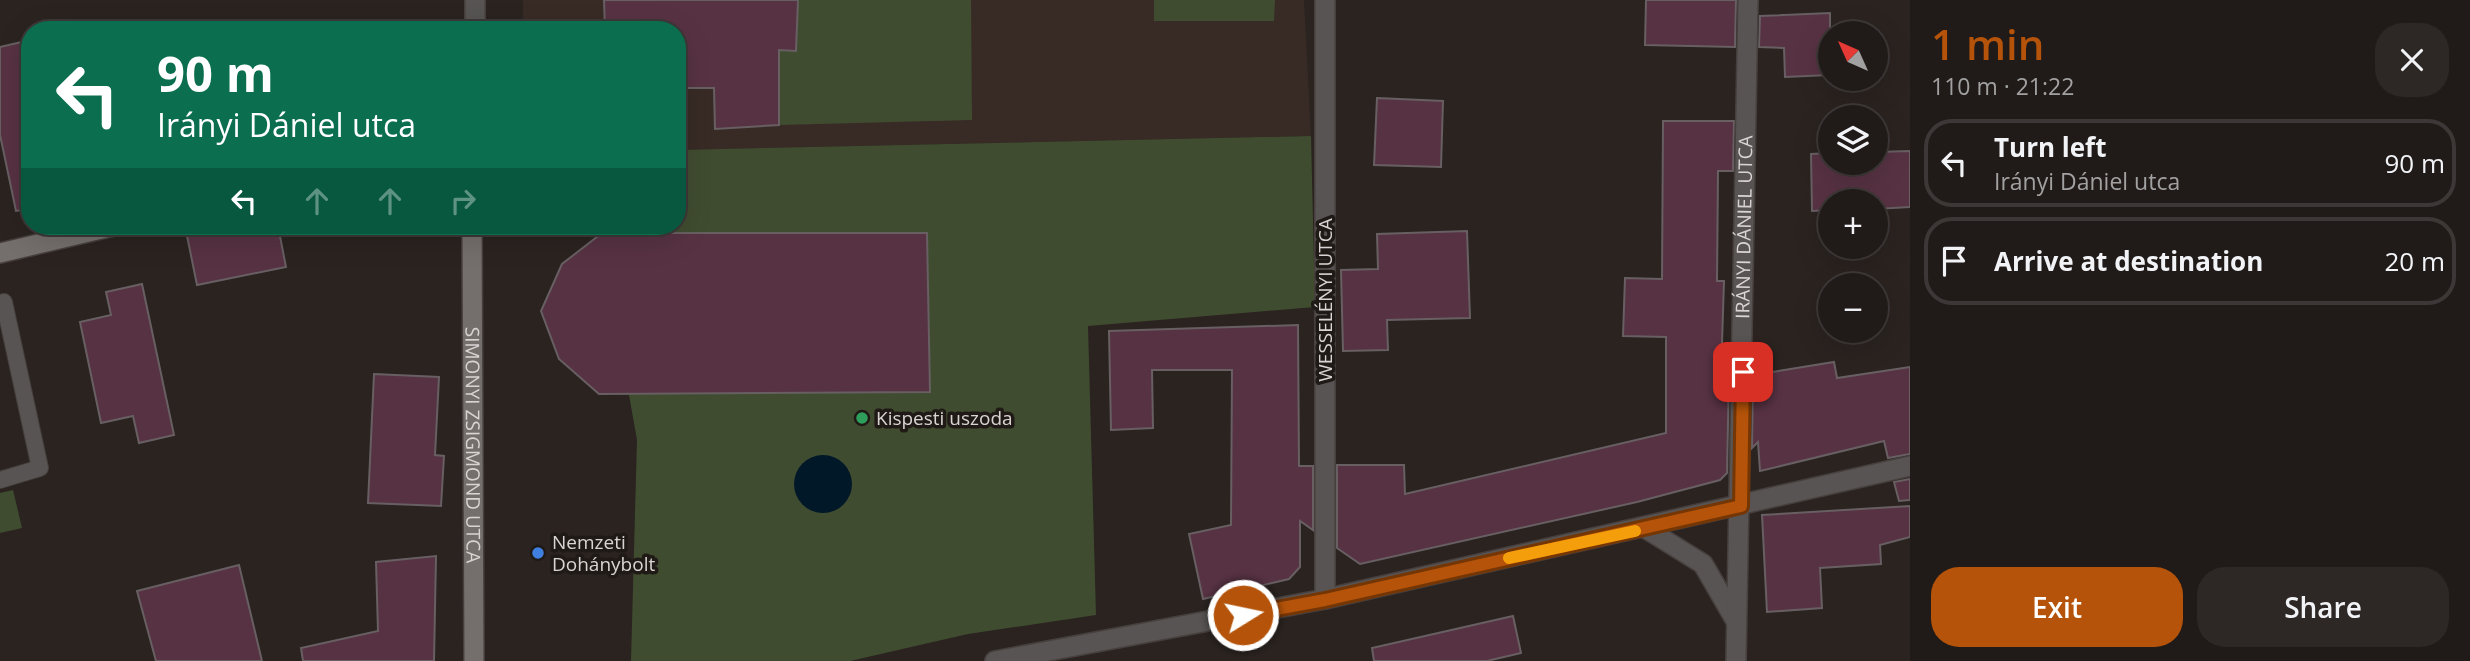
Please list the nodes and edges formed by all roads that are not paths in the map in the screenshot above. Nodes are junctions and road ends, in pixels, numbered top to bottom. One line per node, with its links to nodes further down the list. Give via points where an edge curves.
1 (475, 0): 4 (street)
2 (1325, 0): 13 (street, WESSELÉNYI UTCA)
3 (1748, 0): 11 (street, IRÁNYI DÁNIEL UTCA)
4 (475, 21)
5 (76, 235): 7 (main road)
6 (472, 235): 15 (main road, SIMONYI ZSIGMOND UTCA)
7 (0, 253)
8 (4, 302): 10 (lane, via 40,468)
9 (1910, 466): 11 (street)
10 (0, 480)
11 (1741, 506): 12 (street); 14 (street, IRÁNYI DÁNIEL UTCA)
12 (1645, 528): 13 (street); 14 (street, via 1703,564)
13 (1325, 600): 16 (street)
14 (1736, 621): 17 (street, IRÁNYI DÁNIEL UTCA)
15 (474, 661)
16 (995, 661)
17 (1736, 661)

